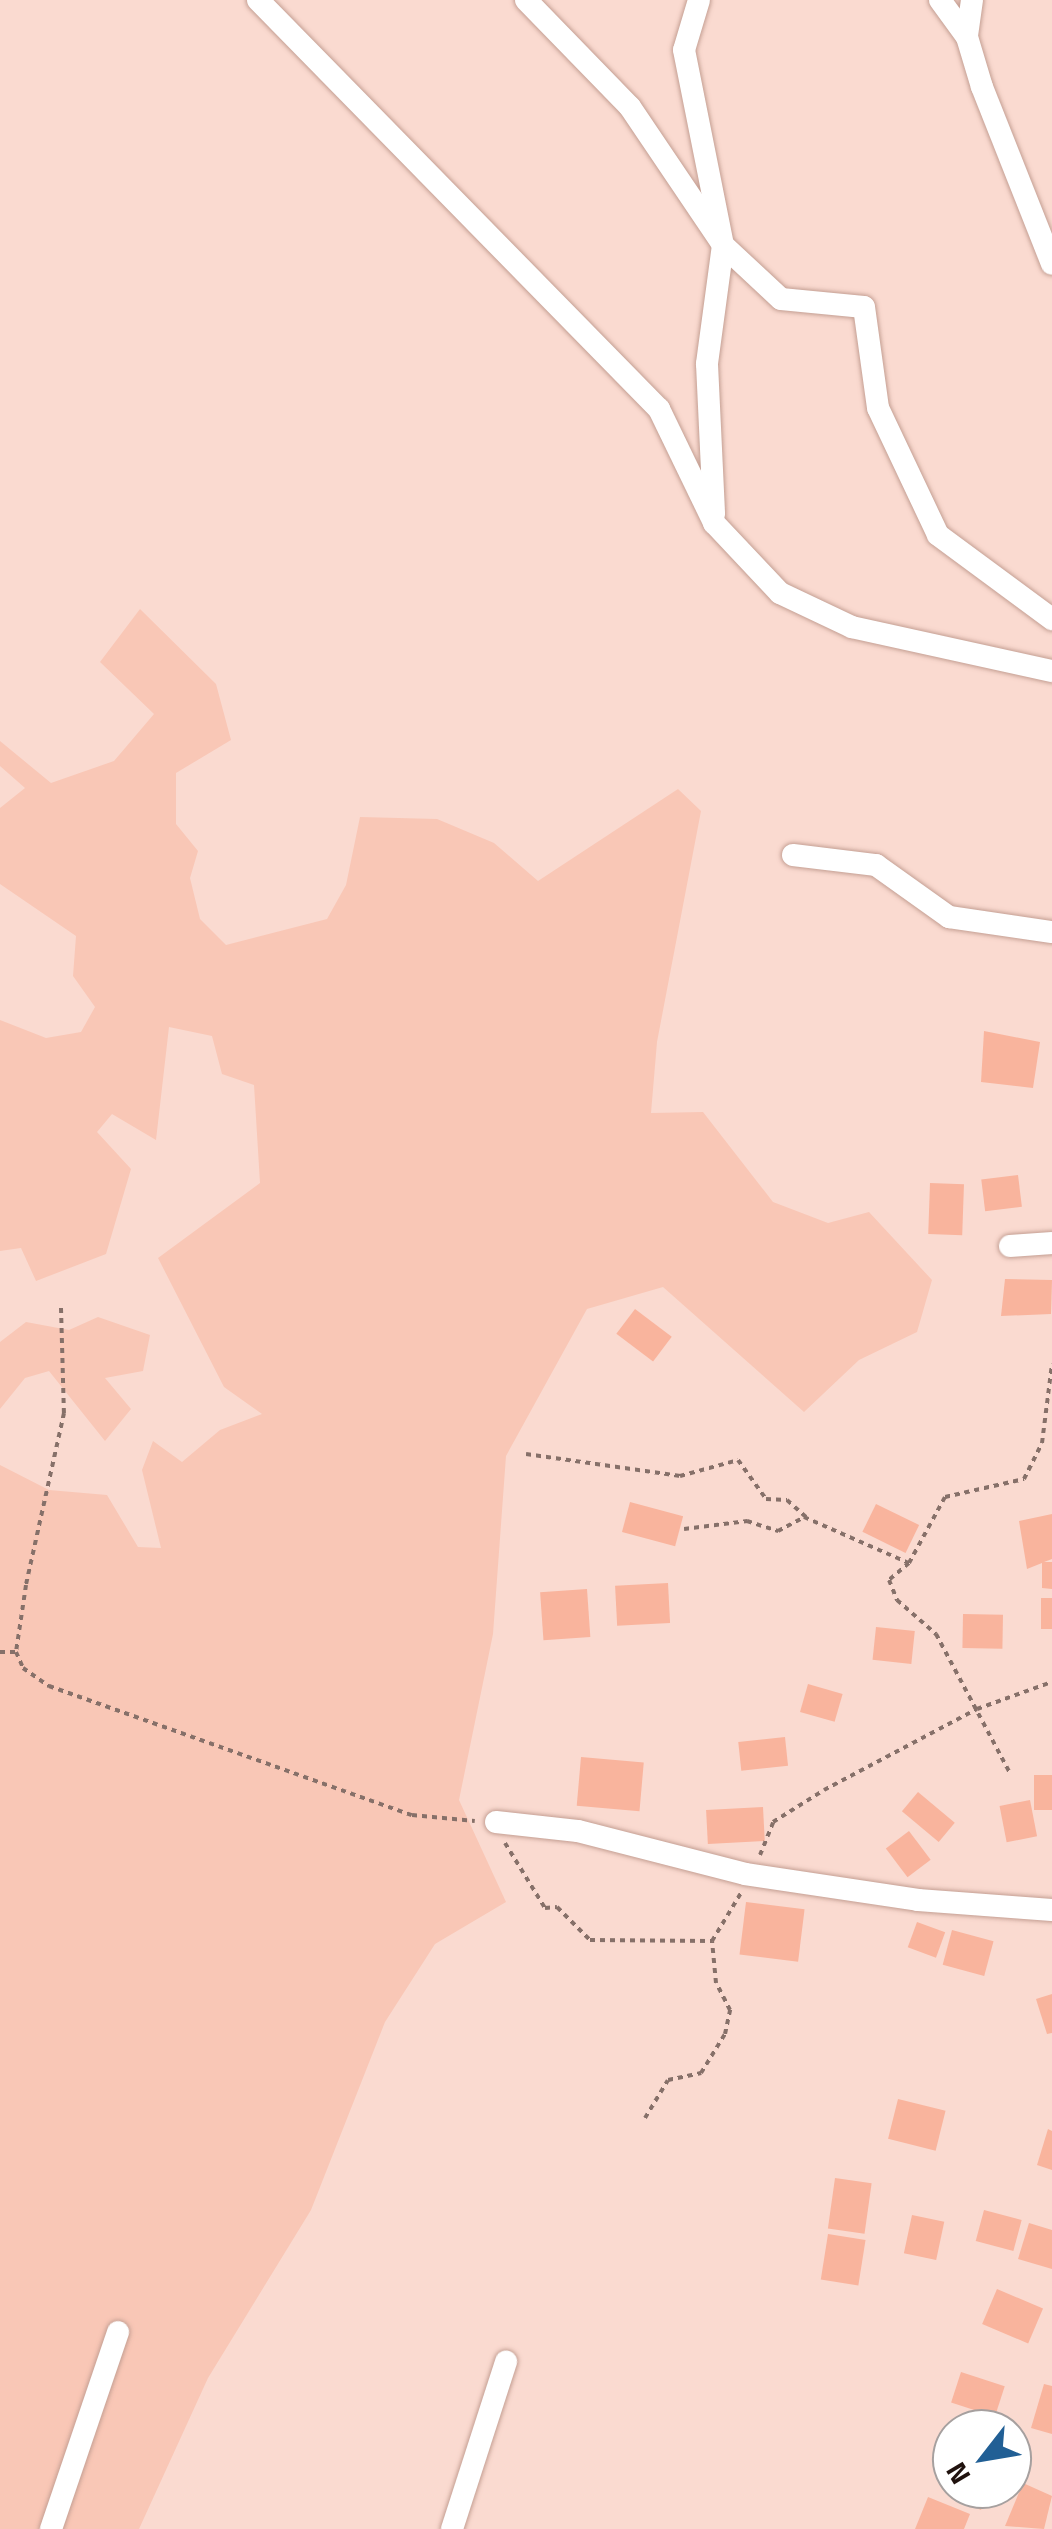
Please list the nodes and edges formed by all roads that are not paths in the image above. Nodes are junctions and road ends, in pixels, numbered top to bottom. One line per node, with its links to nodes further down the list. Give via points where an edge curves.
1 (258, 0): 9 (street, via 659,409)
2 (526, 0): 7 (street, via 630,107)
3 (699, 0): 7 (street, via 684,50)
4 (940, 0): 6 (street)
5 (972, 0): 6 (street)
6 (967, 37): 8 (street, via 1000,144)
7 (723, 245): 9 (street, via 707,364); 10 (street, via 781,299 864,307 878,408 938,535)
8 (1052, 264)
9 (714, 523): 11 (street, via 780,592 822,615 985,662)
10 (1052, 619)
11 (1052, 671)
12 (793, 855): 13 (street, via 876,865 949,916)
13 (1052, 932)
14 (1052, 1243): 15 (street)
15 (1010, 1246)
16 (496, 1822): 17 (street, via 578,1831 745,1874 918,1900)
17 (1052, 1910)
18 (118, 2332): 20 (street)
19 (506, 2362): 21 (street)
20 (51, 2529)
21 (452, 2529)

